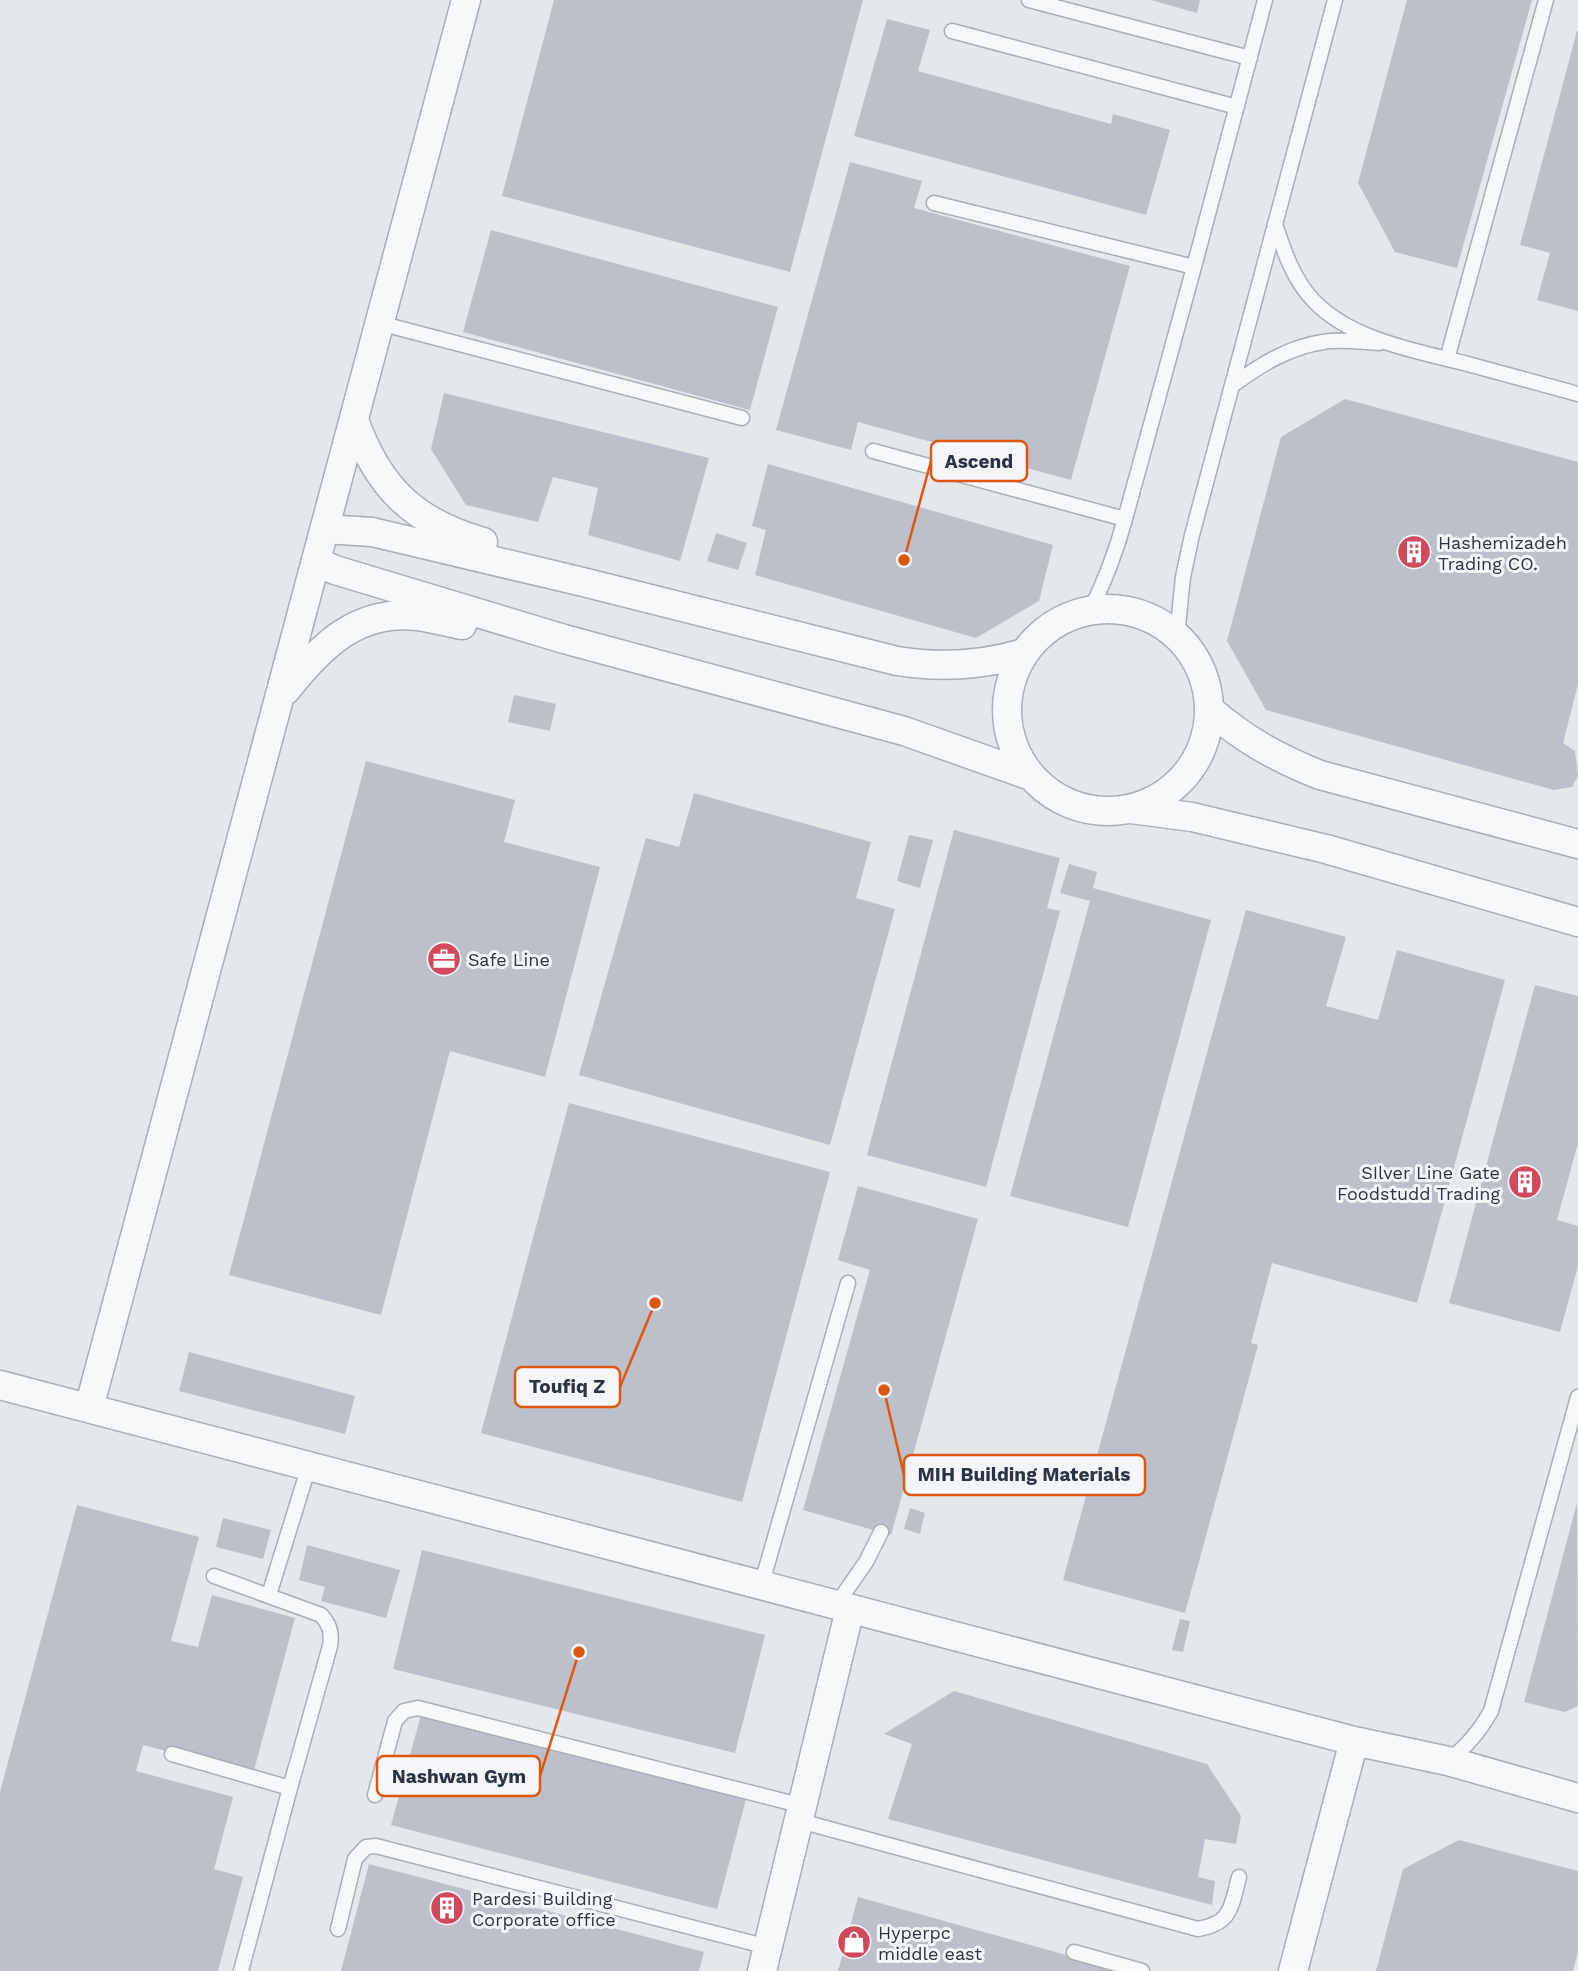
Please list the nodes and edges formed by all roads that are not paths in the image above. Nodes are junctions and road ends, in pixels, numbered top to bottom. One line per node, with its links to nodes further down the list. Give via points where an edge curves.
1 (466, 0): 12 (street)
2 (1029, 0): 7 (lane)
3 (1265, 0): 7 (lane)
4 (1335, 0): 10 (lane)
5 (1546, 0): 14 (lane)
6 (952, 31): 8 (lane)
7 (1250, 58): 8 (lane)
8 (1237, 107): 11 (lane)
9 (934, 203): 11 (lane)
10 (1274, 223): 13 (lane, via 1297,279 1313,300 1333,317); 15 (lane)
11 (1194, 267): 20 (lane)
12 (379, 323): 17 (lane); 18 (street)
13 (1391, 344): 14 (lane); 15 (lane, via 1324,342 1260,365)
14 (1447, 359): 16 (lane)
15 (1233, 385): 25 (lane, via 1192,536)
16 (1578, 394)
17 (742, 418)
18 (354, 420): 21 (street); 23 (street, via 374,466 408,505 429,520)
19 (873, 451): 20 (lane)
20 (1125, 519): 24 (lane)
21 (325, 529): 22 (street); 23 (street, via 372,532)
22 (317, 562): 26 (street); 28 (street)
23 (583, 582): 27 (street, via 910,663 974,664)
24 (1090, 611): 25 (street, via 1136,613); 27 (street, via 1064,619 1042,633)
25 (1177, 636): 29 (street, via 1206,683)
26 (564, 639): 28 (street, via 517,637 417,616 379,618 342,632 327,644); 30 (street, via 904,731)
27 (1024, 653): 30 (street, via 1012,676 1006,703 1008,729)
28 (280, 699): 37 (street)
29 (1209, 710): 31 (street, via 1200,750 1177,784 1154,800); 32 (street, via 1261,748 1310,771)
30 (1031, 776): 31 (street, via 1051,794 1075,806 1101,811)
31 (1128, 809): 33 (street, via 1192,817 1313,846)
32 (1578, 842)
33 (1578, 922)
34 (848, 1283): 41 (lane)
35 (0, 1385): 37 (street)
36 (1578, 1396): 46 (lane, via 1491,1711 1479,1732)
37 (89, 1408): 38 (street)
38 (309, 1466): 41 (street); 42 (lane)
39 (881, 1532): 43 (lane)
40 (214, 1576): 42 (lane)
41 (761, 1586): 43 (street)
42 (269, 1595): 47 (lane, via 321,1615 332,1635)
43 (843, 1607): 44 (street); 50 (street)
44 (1354, 1741): 46 (street); 57 (street)
45 (172, 1754): 47 (lane)
46 (1448, 1761): 49 (street)
47 (290, 1788): 55 (lane)
48 (375, 1795): 50 (lane, via 395,1721 404,1711 418,1708)
49 (1578, 1798)
50 (802, 1814): 51 (lane, via 1198,1929 1224,1919); 54 (street)
51 (1239, 1877)
52 (338, 1929): 54 (lane, via 355,1858 366,1847 376,1846)
53 (1074, 1952): 56 (lane)
54 (765, 1959)
55 (241, 1971)
56 (1142, 1971)
57 (1293, 1971)

